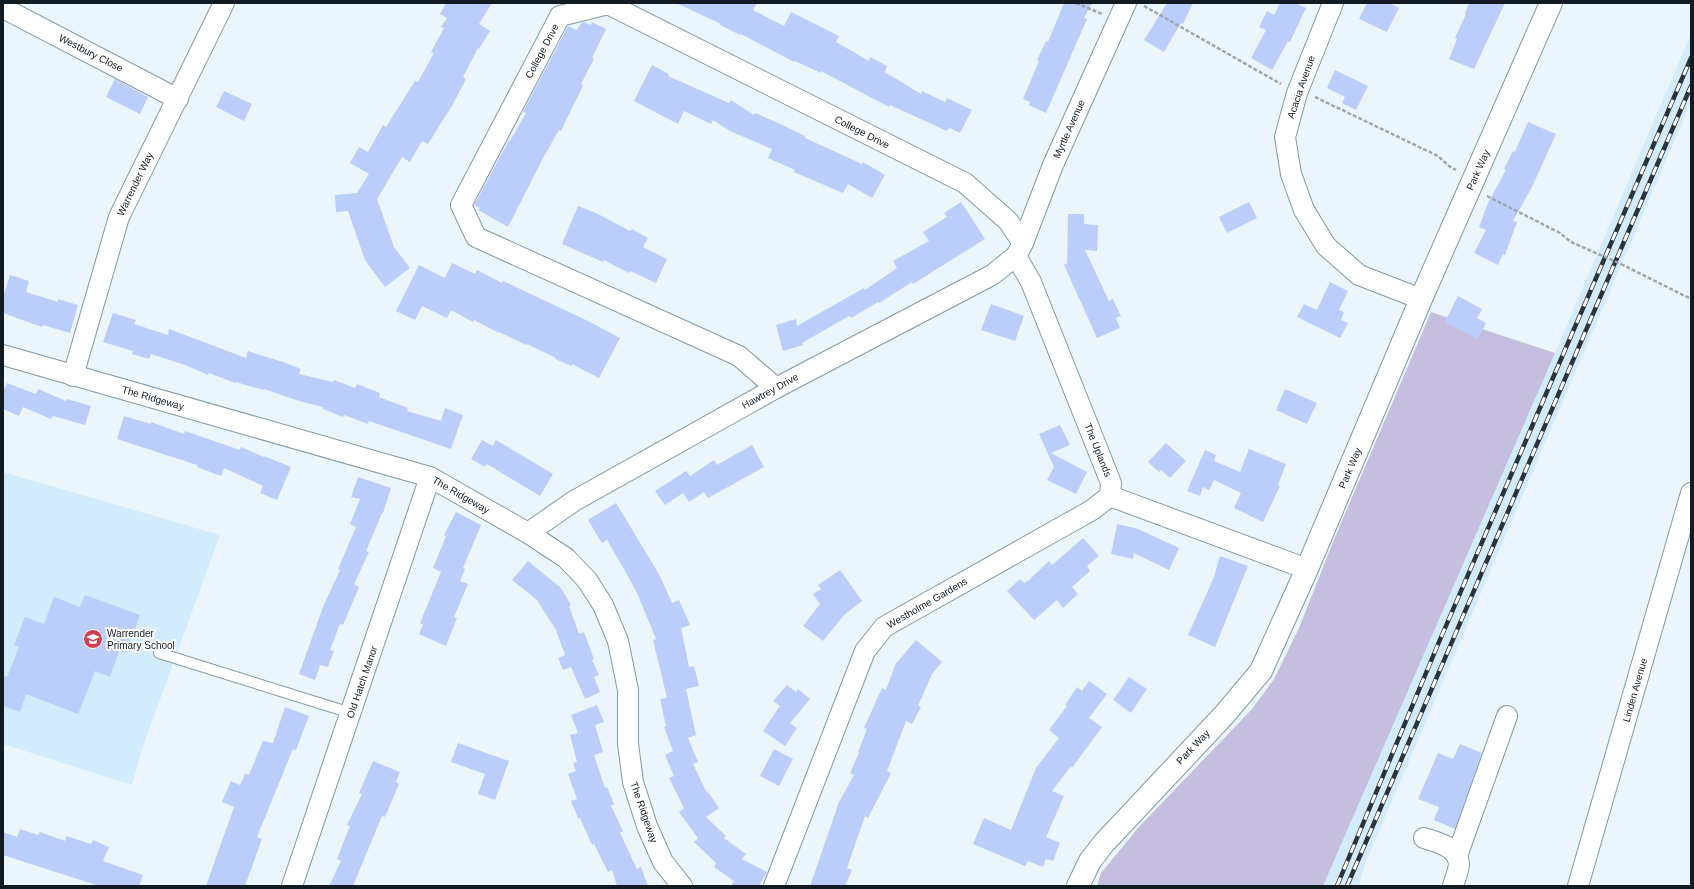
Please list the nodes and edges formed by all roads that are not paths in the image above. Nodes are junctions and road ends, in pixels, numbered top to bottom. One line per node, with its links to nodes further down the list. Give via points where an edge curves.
1 (224, 3): 6 (street, Warrender Way)
2 (1333, 3): 8 (street, Acacia Avenue, via 1298,91 1285,137 1291,174 1304,210 1326,246 1359,275)
3 (1551, 3): 8 (street, Park Way)
4 (1124, 7): 7 (street, Myrtle Avenue, via 1053,165)
5 (3, 8): 6 (street, Westbury Close)
6 (178, 99): 10 (street, Warrender Way, via 119,217)
7 (1020, 250): 11 (street, Hawtrey Drive, via 992,275); 11 (street, College Drive, via 1008,221 965,183 608,4 560,16 461,205 476,237 739,356); 14 (street, The Uplands, via 1111,483)
8 (1421, 299): 16 (street, Park Way)
9 (3, 355): 10 (street, The Ridgeway)
10 (73, 376): 12 (street, The Ridgeway)
11 (776, 388): 15 (street, Hawtrey Drive, via 574,502)
12 (430, 477): 15 (street, The Ridgeway); 18 (street, Old Hatch Manor)
13 (1691, 493): 27 (street, Linden Avenue)
14 (1110, 496): 16 (street); 24 (street, Westholme Gardens, via 1092,510 884,626 865,651)
15 (528, 533): 23 (street, The Ridgeway, via 566,558 587,580 603,605 618,641 628,690 628,744 633,782 647,826 663,862)
16 (1308, 569): 25 (street, Park Way, via 1261,671 1225,714 1104,842 1090,861)
17 (159, 653): 18 (lane)
18 (351, 713): 22 (street, Old Hatch Manor)
19 (1507, 716): 21 (street)
20 (1424, 838): 21 (street, via 1443,845)
21 (1457, 856): 26 (street, via 1459,864)
22 (292, 886)
23 (682, 886)
24 (774, 886)
25 (1078, 886)
26 (1453, 886)
27 (1578, 886)

